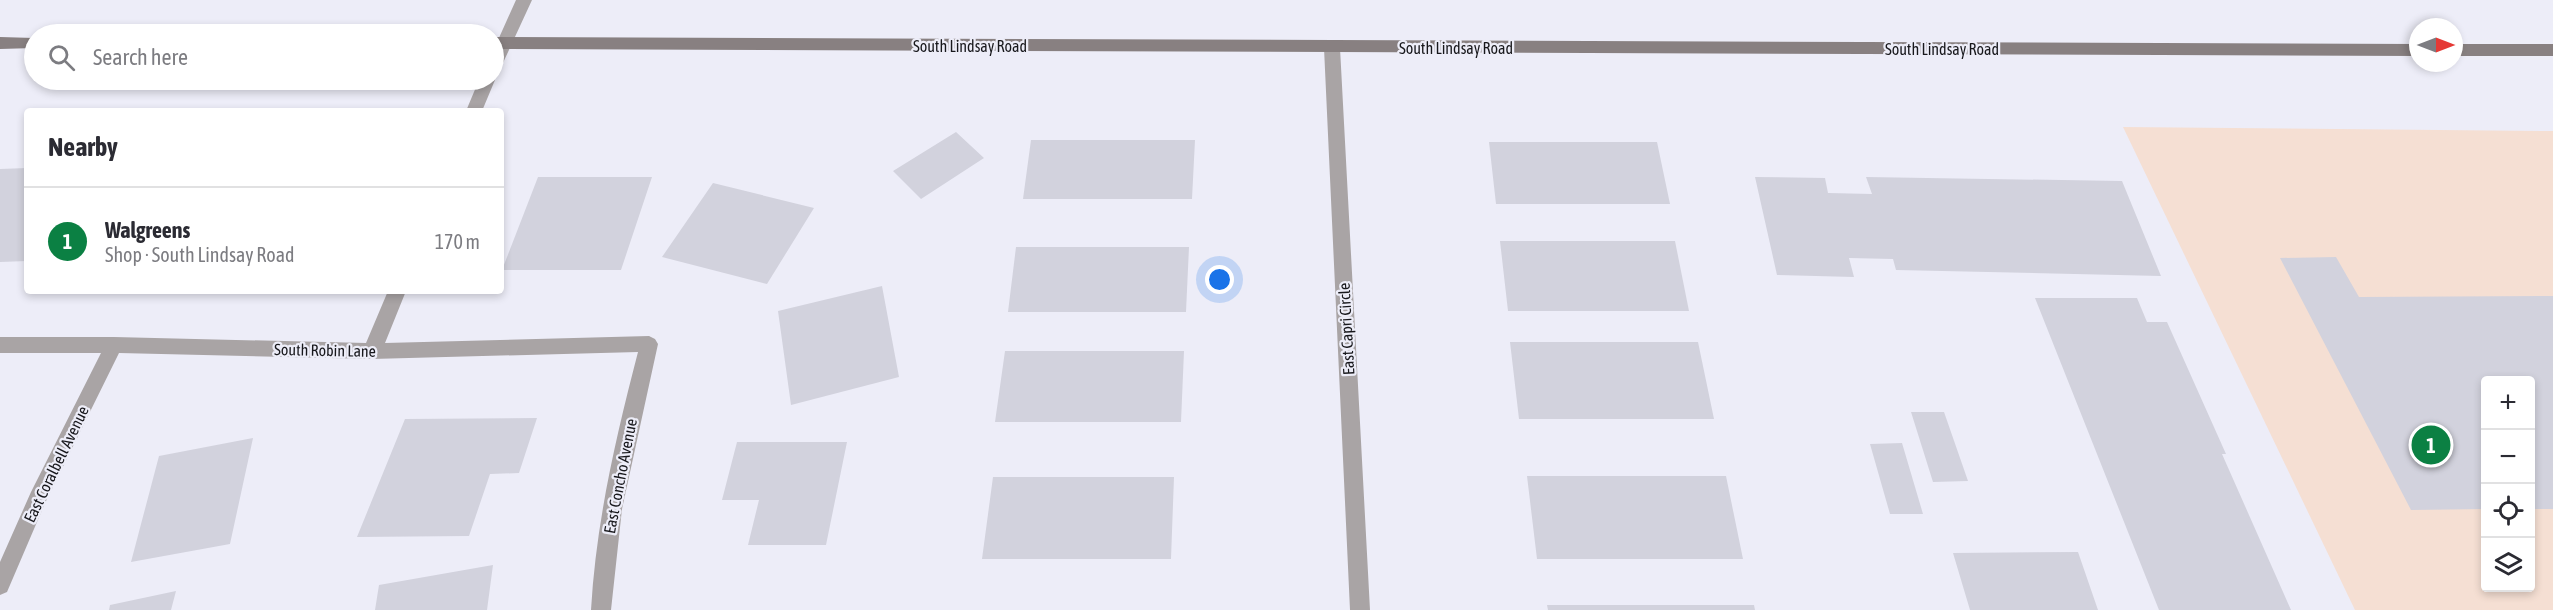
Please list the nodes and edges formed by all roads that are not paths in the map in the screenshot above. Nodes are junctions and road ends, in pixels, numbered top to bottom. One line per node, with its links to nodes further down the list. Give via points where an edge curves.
1 (524, 0): 2 (street)
2 (504, 33)
3 (0, 43): 4 (main road)
4 (24, 43)
5 (504, 43): 6 (main road, South Lindsay Road)
6 (1332, 48): 7 (main road, South Lindsay Road); 19 (street, East Capri Circle)
7 (2409, 50)
8 (2463, 50): 9 (main road)
9 (2553, 50)
10 (483, 90): 11 (street)
11 (475, 108)
12 (397, 294): 16 (street)
13 (649, 344): 16 (street, South Robin Lane); 18 (street, East Concho Avenue, via 618,470)
14 (0, 345): 15 (street, South Robin Lane)
15 (114, 345): 16 (street, South Robin Lane); 17 (street, East Coralbell Avenue, via 38,498)
16 (372, 351)
17 (0, 585)
18 (601, 610)
19 (1360, 610)

